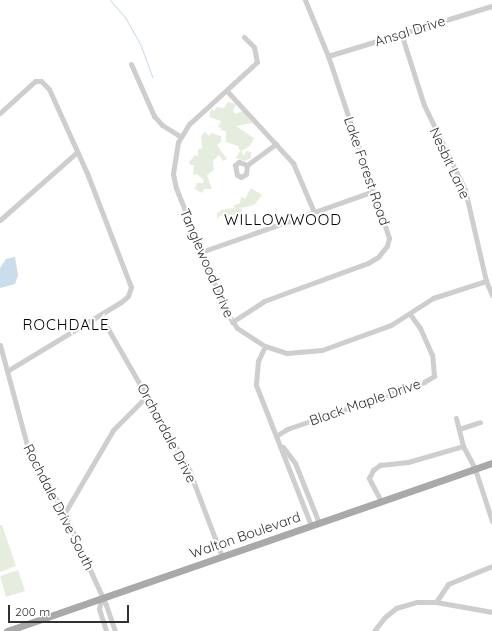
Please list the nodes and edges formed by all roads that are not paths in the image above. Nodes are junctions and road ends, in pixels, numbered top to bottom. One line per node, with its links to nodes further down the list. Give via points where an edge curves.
1 (305, 0): 5 (street, Lake Forest Road)
2 (492, 6): 3 (street, Ansal Drive)
3 (401, 33): 5 (street, Ansal Drive); 17 (street, Nesbit Lane, via 424,105 465,190)
4 (244, 37): 7 (street, Tanglewood Drive, via 254,47 257,62)
5 (328, 56): 13 (street, Lake Forest Road)
6 (131, 64): 9 (street, via 154,116 162,125)
7 (227, 91): 9 (street, Tanglewood Drive, via 189,124); 10 (street)
8 (0, 113): 11 (street, via 30,84 41,81 49,89)
9 (181, 137): 16 (street, Tanglewood Drive, via 175,152 172,174)
10 (276, 144): 12 (street); 14 (street, via 296,168)
11 (77, 152): 15 (street); 20 (street, via 131,287 128,296)
12 (247, 165)
13 (374, 191): 14 (street); 21 (street, Lake Forest Road, via 389,234 387,246 378,256 362,266 264,301)
14 (314, 212): 16 (street)
15 (0, 220)
16 (201, 252): 21 (street, Tanglewood Drive)
17 (486, 281): 18 (street, Nesbit Lane); 19 (street, Tanglewood Drive, via 433,298)
18 (492, 295)
19 (410, 314): 23 (street, Tanglewood Drive, via 391,325 322,350 287,353); 29 (street, Black Maple Drive, via 420,328 432,355 434,376 424,382 287,429)
20 (100, 315): 24 (street); 25 (street, Orchardale Drive)
21 (232, 322): 23 (street, Tanglewood Drive)
22 (0, 345): 24 (street, Rochdale Drive South)
23 (265, 346): 29 (street, via 258,361 256,385)
24 (7, 371): 35 (street, Rochdale Drive South, via 27,445)
25 (148, 395): 35 (street, via 113,430); 39 (street, Orchardale Drive, via 189,470)
26 (456, 418): 28 (street)
27 (480, 422): 28 (street)
28 (459, 429): 31 (street)
29 (276, 436): 30 (street)
30 (281, 445): 37 (street, via 295,463); 38 (street)
31 (464, 446): 33 (street); 34 (street, via 408,462 380,465 373,470 369,478)
32 (492, 463): 33 (main road, Walton Boulevard)
33 (475, 469): 34 (main road, Walton Boulevard); 36 (street)
34 (381, 501): 37 (main road, Walton Boulevard)
35 (64, 514): 41 (street, Rochdale Drive South)
36 (492, 521)
37 (319, 523): 38 (main road, Walton Boulevard)
38 (311, 525): 39 (main road, Walton Boulevard)
39 (222, 557): 41 (main road, Walton Boulevard)
40 (492, 566): 42 (street, via 448,584)
41 (101, 599): 44 (main road, Walton Boulevard); 45 (street, via 99,609); 46 (street, Rochdale Drive South, via 106,605)
42 (436, 602): 43 (street); 47 (street, via 417,602 396,608)
43 (492, 612)
44 (7, 631)
45 (106, 631)
46 (115, 631)
47 (374, 631)

